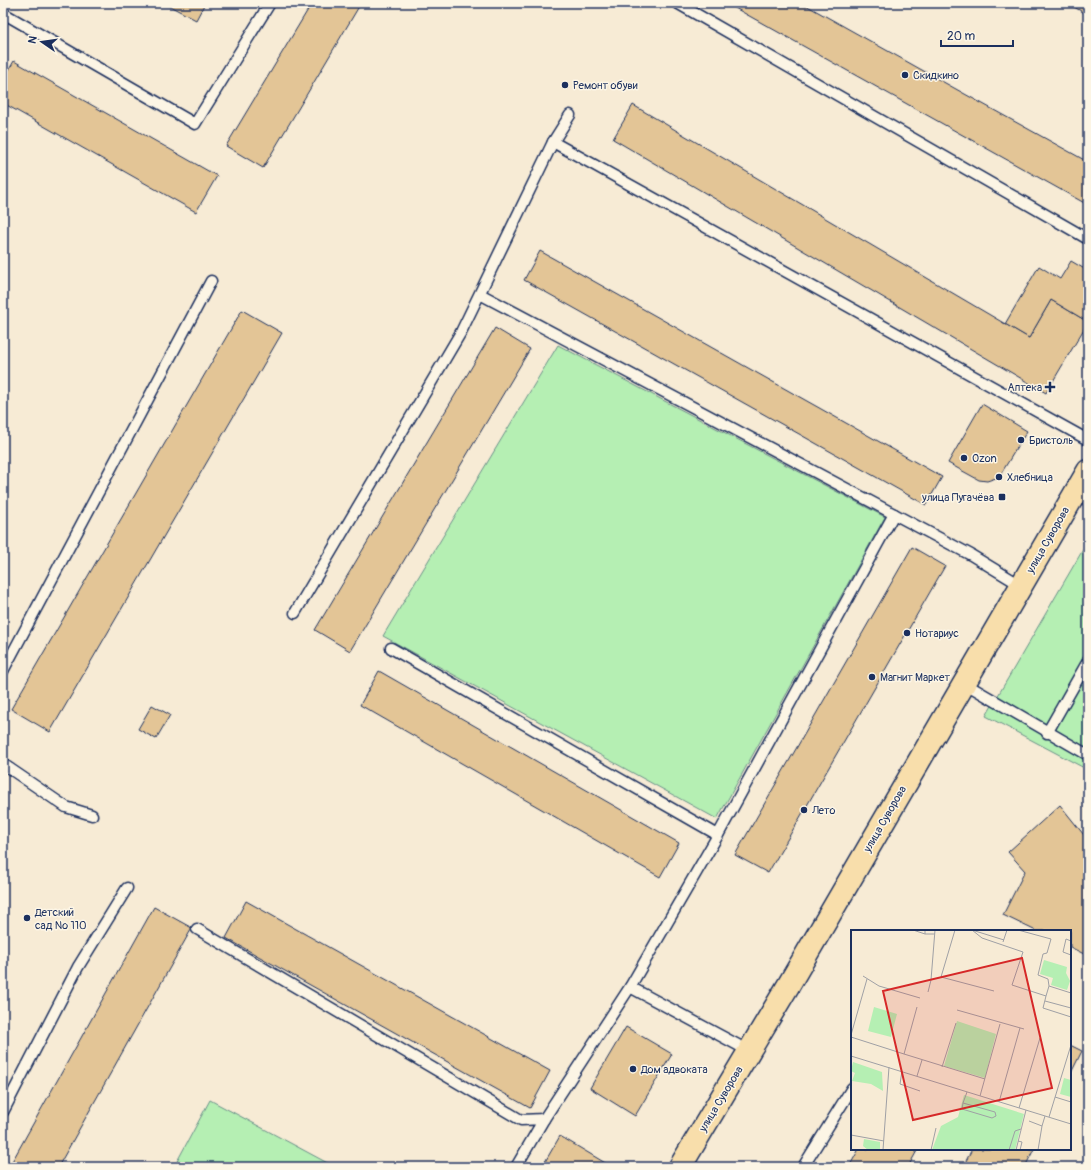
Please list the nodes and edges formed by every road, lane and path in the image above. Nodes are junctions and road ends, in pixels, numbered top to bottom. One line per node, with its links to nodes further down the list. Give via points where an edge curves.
1 (270, 3): 3 (lane, via 195,124)
2 (677, 3): 6 (lane)
3 (3, 13)
4 (570, 115): 5 (lane)
5 (553, 142): 8 (lane); 9 (lane)
6 (1088, 239)
7 (211, 281): 16 (lane)
8 (480, 294): 11 (lane); 13 (lane, via 461,332)
9 (1088, 440)
10 (1088, 471): 12 (main road, улица Суворова)
11 (894, 514): 12 (lane, via 971,555); 22 (lane)
12 (1022, 586): 17 (main road, улица Суворова)
13 (295, 613)
14 (391, 648): 22 (lane)
15 (1088, 662): 18 (lane)
16 (3, 671)
17 (964, 683): 18 (lane); 26 (main road, улица Суворова)
18 (1048, 733): 19 (lane)
19 (1088, 755)
20 (3, 764): 21 (lane, via 66,807)
21 (92, 814)
22 (718, 835): 25 (lane)
23 (127, 888): 28 (lane, via 78,967)
24 (197, 929): 29 (lane, via 521,1120)
25 (630, 987): 26 (lane); 29 (lane)
26 (749, 1051): 31 (main road, улица Суворова)
27 (851, 1090): 32 (lane)
28 (3, 1112)
29 (544, 1119): 30 (lane)
30 (516, 1167)
31 (680, 1167)
32 (803, 1167)

